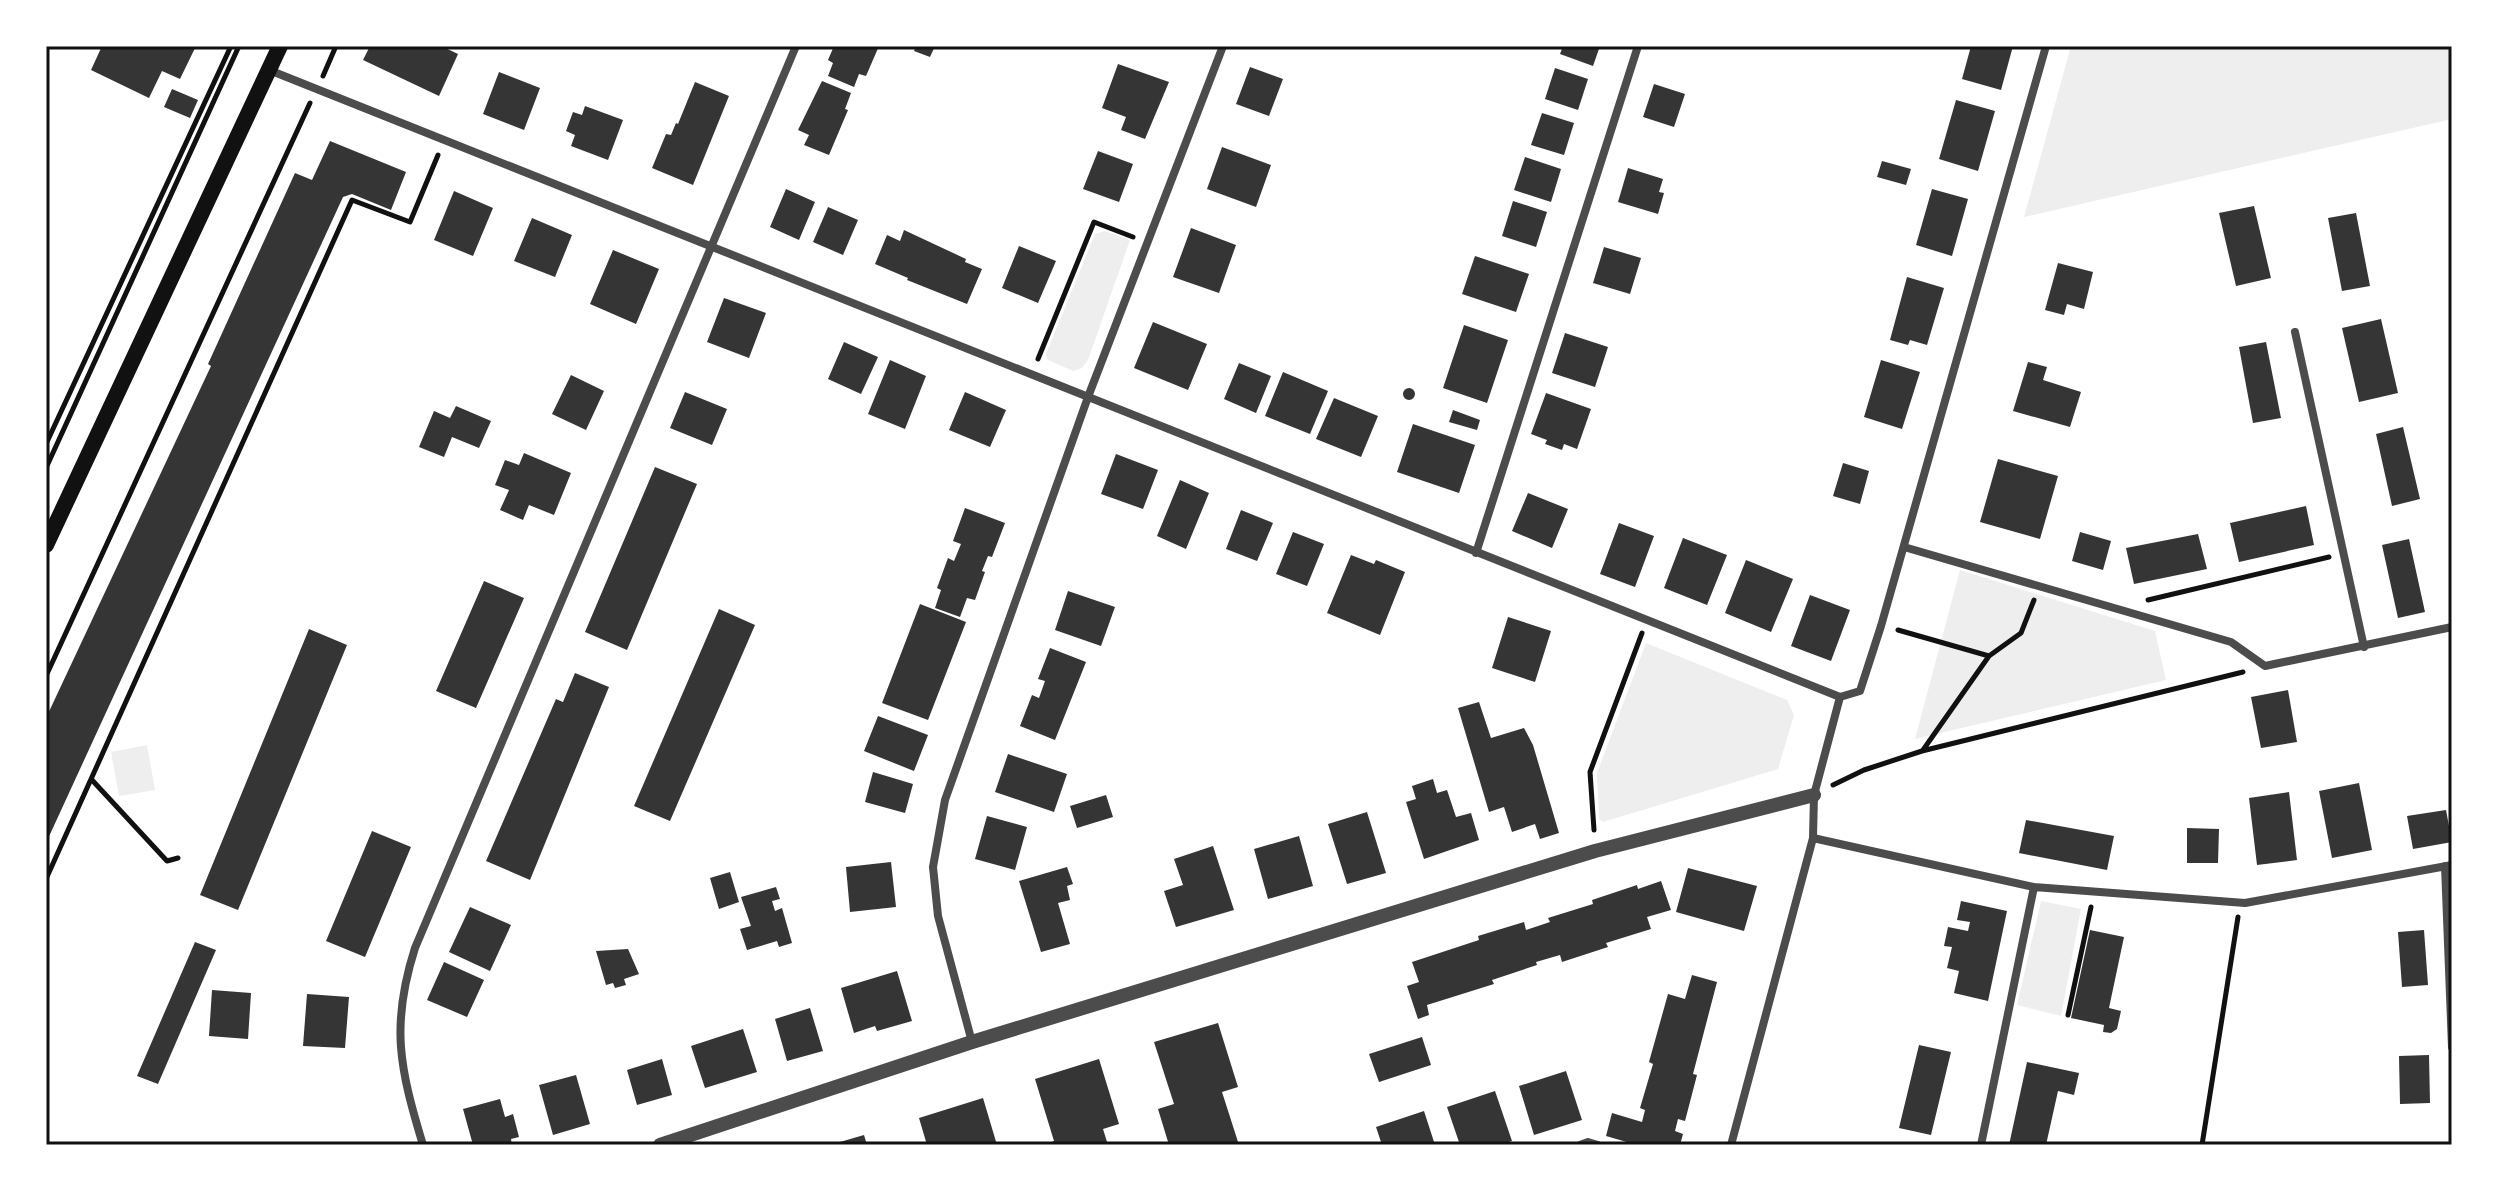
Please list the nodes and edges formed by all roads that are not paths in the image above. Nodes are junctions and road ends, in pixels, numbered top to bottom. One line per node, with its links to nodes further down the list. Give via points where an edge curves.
1 (280, 46): 6 (main road)
2 (796, 46): 7 (street)
3 (1223, 46): 9 (street)
4 (1638, 46): 12 (street)
5 (2046, 46): 11 (street)
6 (269, 70): 7 (street); 10 (main road)
7 (711, 248): 9 (street); 22 (street, via 415,948 404,984 399,1038)
8 (2295, 332): 14 (street)
9 (1088, 397): 12 (street); 20 (street, via 945,800 933,867 938,916)
10 (46, 545)
11 (1904, 547): 14 (street, via 2231,642 2265,666); 15 (street, via 1860,691)
12 (1476, 553): 15 (street)
13 (2452, 627): 14 (street)
14 (2364, 647)
15 (1840, 697): 16 (street)
16 (1814, 795): 17 (street); 20 (street, via 1595,851)
17 (1813, 838): 19 (street); 26 (street)
18 (2449, 866): 19 (street, via 2240,902); 21 (street)
19 (2034, 887): 27 (street)
20 (972, 1042): 23 (street)
21 (2452, 1047)
22 (423, 1145)
23 (660, 1145)
24 (1580, 1145): 25 (street)
25 (1598, 1145)
26 (1731, 1145)
27 (1981, 1145)

